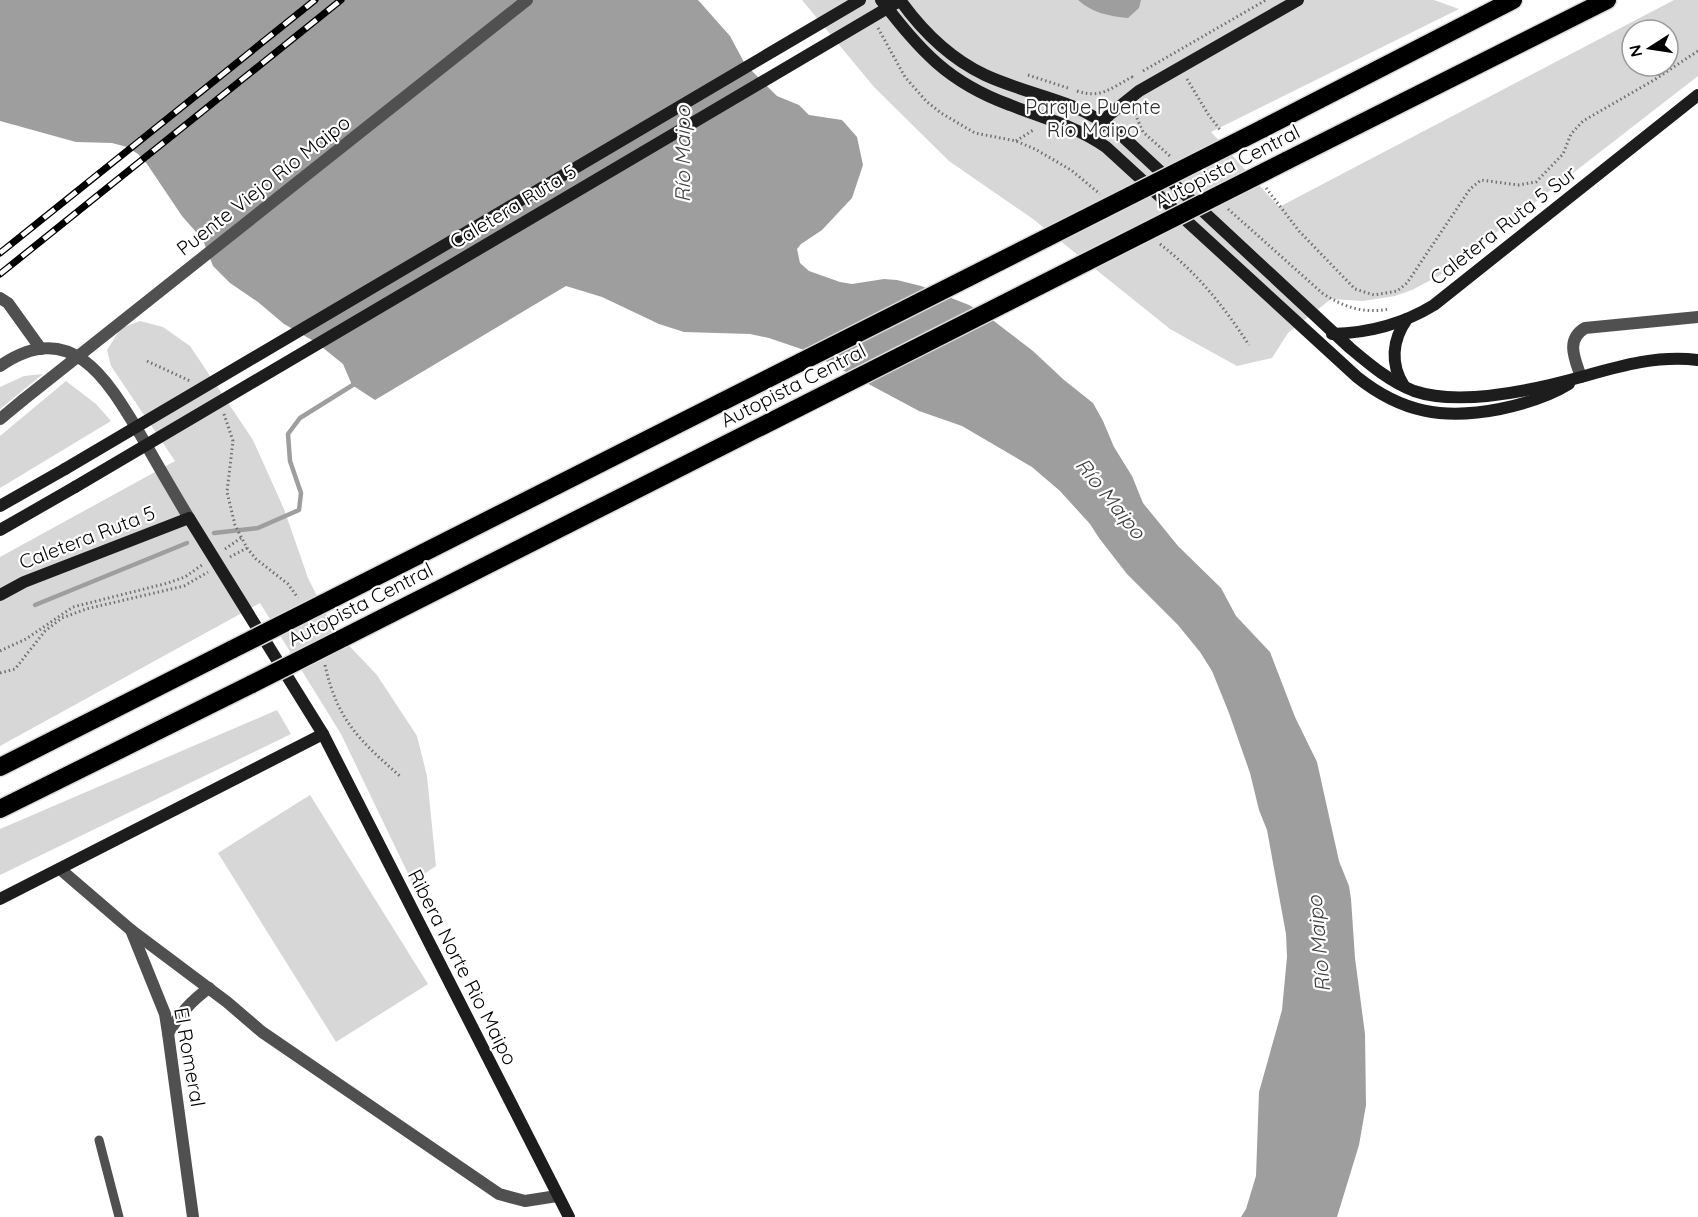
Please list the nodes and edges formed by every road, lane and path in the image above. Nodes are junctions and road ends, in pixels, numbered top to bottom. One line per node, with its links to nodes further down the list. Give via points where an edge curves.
1 (527, 0): 34 (street, Puente Viejo Río Maipo, bridge)
2 (860, 0): 35 (main road, Caletera Ruta 5, bridge)
3 (881, 0): 16 (main road, via 914,42 951,75 986,95)
4 (900, 0): 14 (main road, via 925,32 966,65); 37 (main road, Caletera Ruta 5, bridge)
5 (1266, 0): 12 (path)
6 (1298, 0): 11 (main road)
7 (1514, 0): 44 (highway, Autopista Central, bridge)
8 (1606, 0): 45 (highway, Autopista Central, bridge)
9 (875, 22): 18 (path, via 905,77 941,113 975,133 1035,149 1071,170)
10 (1698, 51): 17 (path, via 1583,122 1571,134 1563,154 1536,182 1518,185 1481,180 1470,189 1407,284 1397,291 1374,295 1355,288 1299,231)
11 (1180, 67): 14 (main road, via 1126,100); 15 (path)
12 (1143, 71)
13 (1698, 95): 22 (main road, Caletera Ruta 5 Sur, via 1446,296)
14 (1103, 122): 16 (main road); 24 (main road, via 1135,147)
15 (1222, 132)
16 (1092, 137): 23 (main road, via 1120,158)
17 (1264, 186)
18 (1103, 197)
19 (1154, 238): 25 (path, via 1207,287)
20 (0, 298): 26 (street, via 8,303)
21 (1698, 317): 30 (street, via 1585,328 1572,347)
22 (1407, 319): 24 (main road, Caletera Ruta 5 Sur, via 1374,329); 32 (main road, via 1394,353 1396,371)
23 (1310, 333): 24 (main road, Caletera Ruta 5 Sur); 30 (main road, via 1372,389 1402,405 1432,412 1460,414 1513,406 1553,393)
24 (1335, 334): 32 (main road, via 1366,362)
25 (1249, 345)
26 (41, 349): 29 (street); 36 (street, Caletera Ruta 5, via 75,354 95,368 119,399)
27 (1698, 360): 30 (main road, via 1637,362)
28 (147, 361): 31 (path)
29 (0, 366)
30 (1581, 377): 32 (main road, via 1470,397 1437,396)
31 (191, 381)
32 (1404, 386)
33 (222, 409): 39 (path, via 233,441 227,492 241,537)
34 (0, 419)
35 (0, 506)
36 (189, 518): 39 (main road, Caletera Ruta 5); 40 (main road, Caletera Ruta 5)
37 (0, 530)
38 (247, 548): 39 (path)
39 (215, 560): 41 (path, via 177,580 73,607 26,639); 42 (path, via 207,573 184,586 62,618 45,631 15,669); 43 (main road, Caletera Ruta 5)
40 (0, 595)
41 (0, 651)
42 (0, 673)
43 (323, 734): 46 (main road); 52 (main road, Ribera Norte Rio Maipo)
44 (0, 767)
45 (0, 809)
46 (60, 869): 47 (main road); 48 (street, El Romeral)
47 (0, 899)
48 (131, 930): 49 (street); 50 (street, El Romeral, via 165,1014)
49 (209, 988): 50 (street, via 192,1000); 52 (street, via 262,1032 499,1194 525,1201)
50 (168, 1033): 54 (street, El Romeral)
51 (99, 1140): 53 (lane)
52 (557, 1196): 55 (main road, Ribera Norte Rio Maipo)
53 (119, 1217)
54 (194, 1217)
55 (569, 1217)

